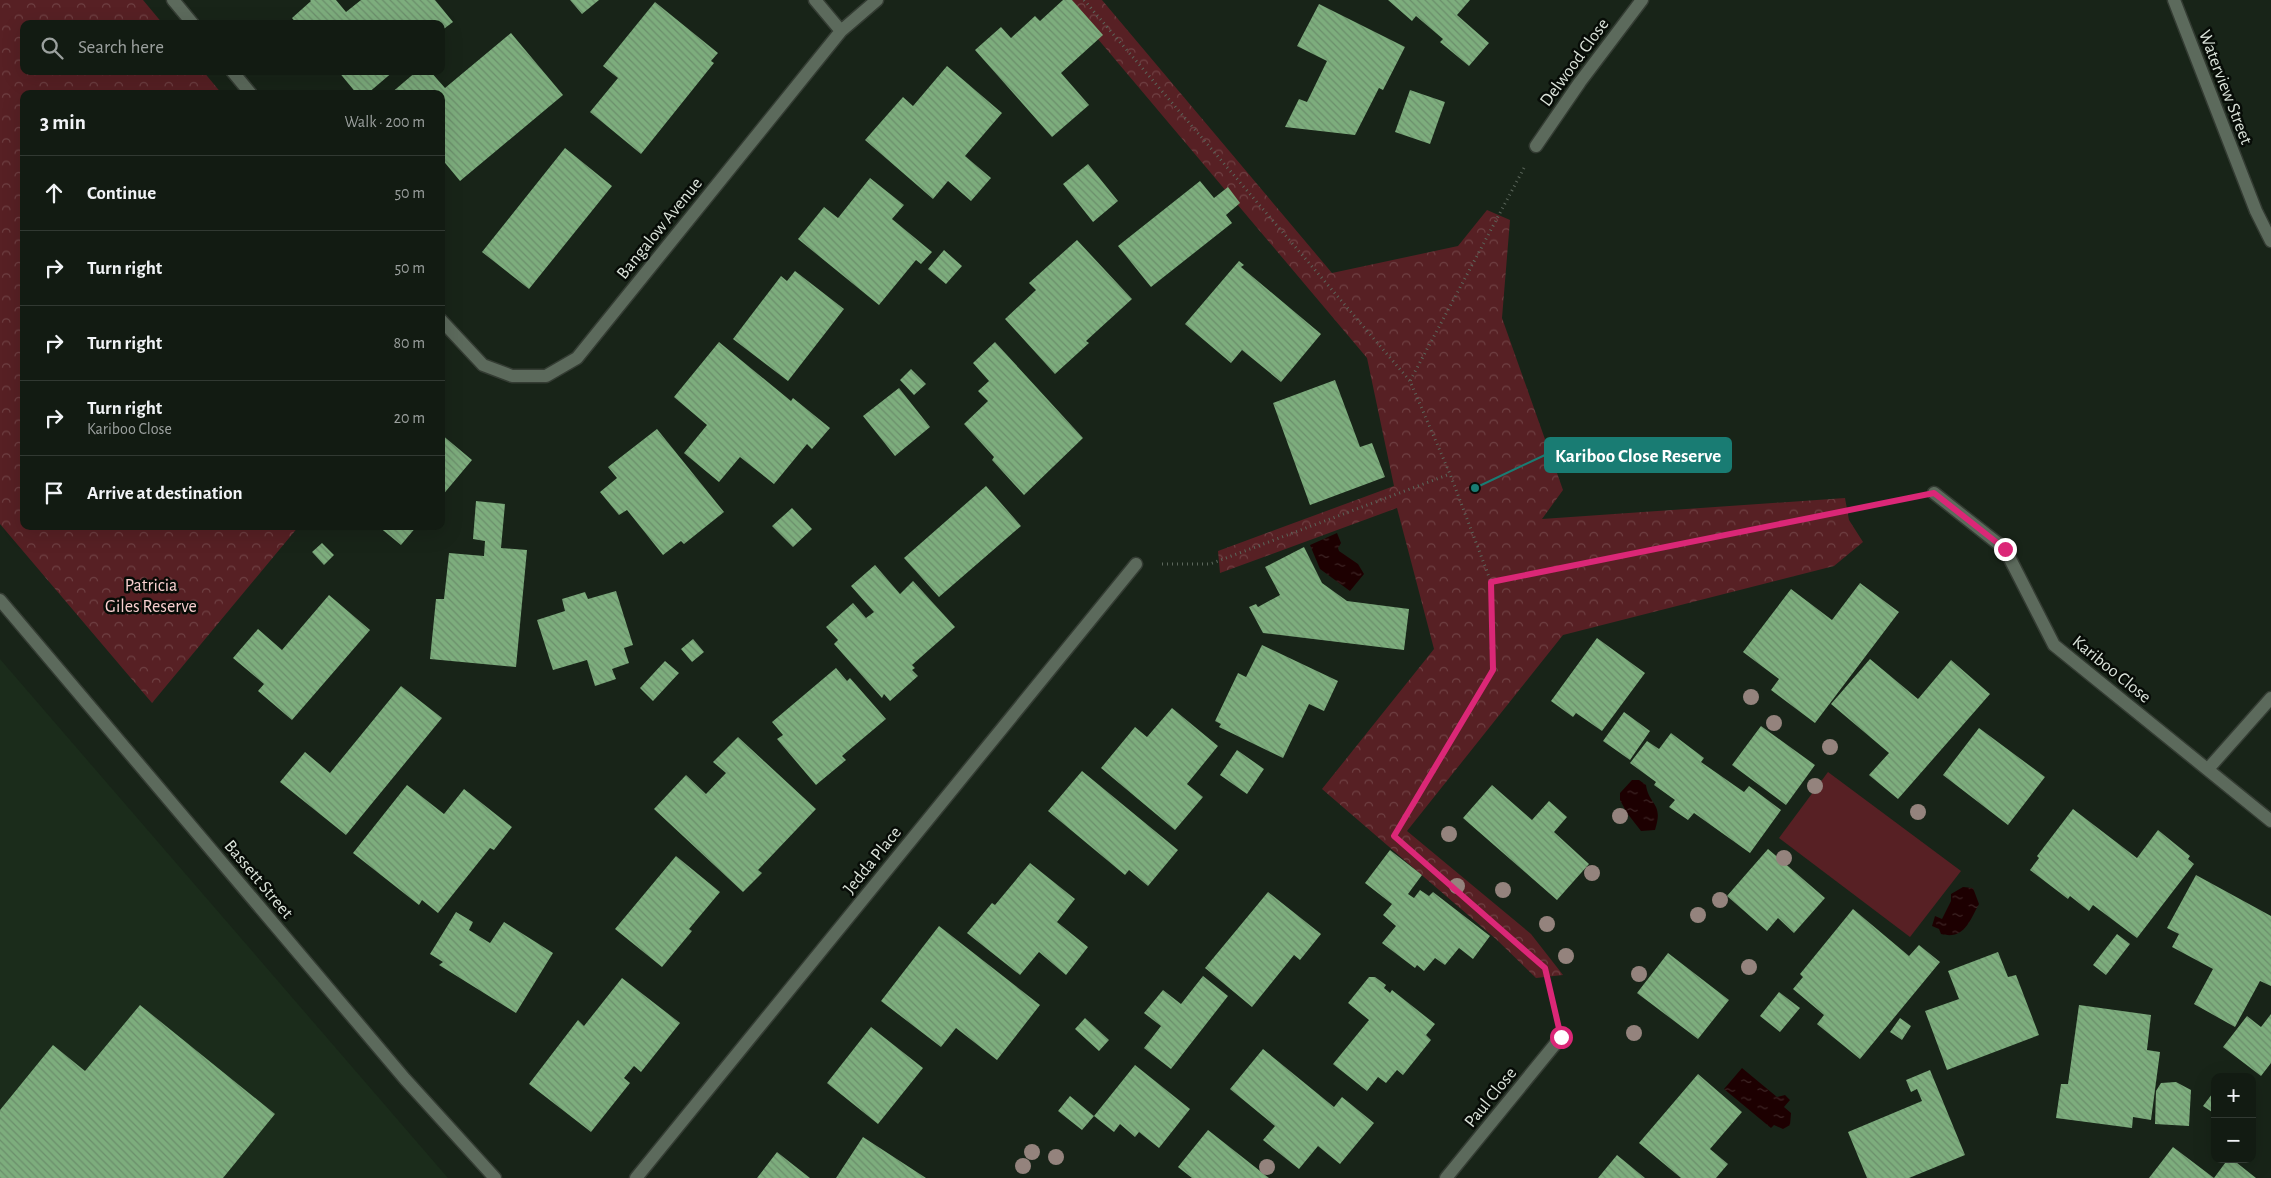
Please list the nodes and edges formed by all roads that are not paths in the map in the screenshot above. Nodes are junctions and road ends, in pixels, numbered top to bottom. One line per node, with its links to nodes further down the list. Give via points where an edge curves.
1 (173, 0): 6 (street)
2 (815, 0): 7 (street)
3 (877, 0): 7 (street, Bangalow Avenue)
4 (1642, 0): 10 (street, Delwood Close)
5 (2174, 0): 11 (street, Waterview Street, via 2256,211)
6 (189, 20)
7 (841, 31): 12 (street, Bangalow Avenue, via 577,358 546,376 512,376 483,365)
8 (235, 75): 9 (street)
9 (248, 90)
10 (1536, 146)
11 (2271, 240)
12 (445, 324)
13 (1934, 493): 17 (street, Kariboo Close, via 2005,549 2054,644)
14 (1136, 564): 21 (street, Jedda Place)
15 (0, 600): 20 (street, Bassett Street, via 405,1079)
16 (2271, 698): 17 (street)
17 (2208, 769): 18 (street, Kariboo Close)
18 (2271, 821)
19 (1561, 1037): 22 (street, Paul Close)
20 (495, 1178)
21 (636, 1178)
22 (1446, 1178)

